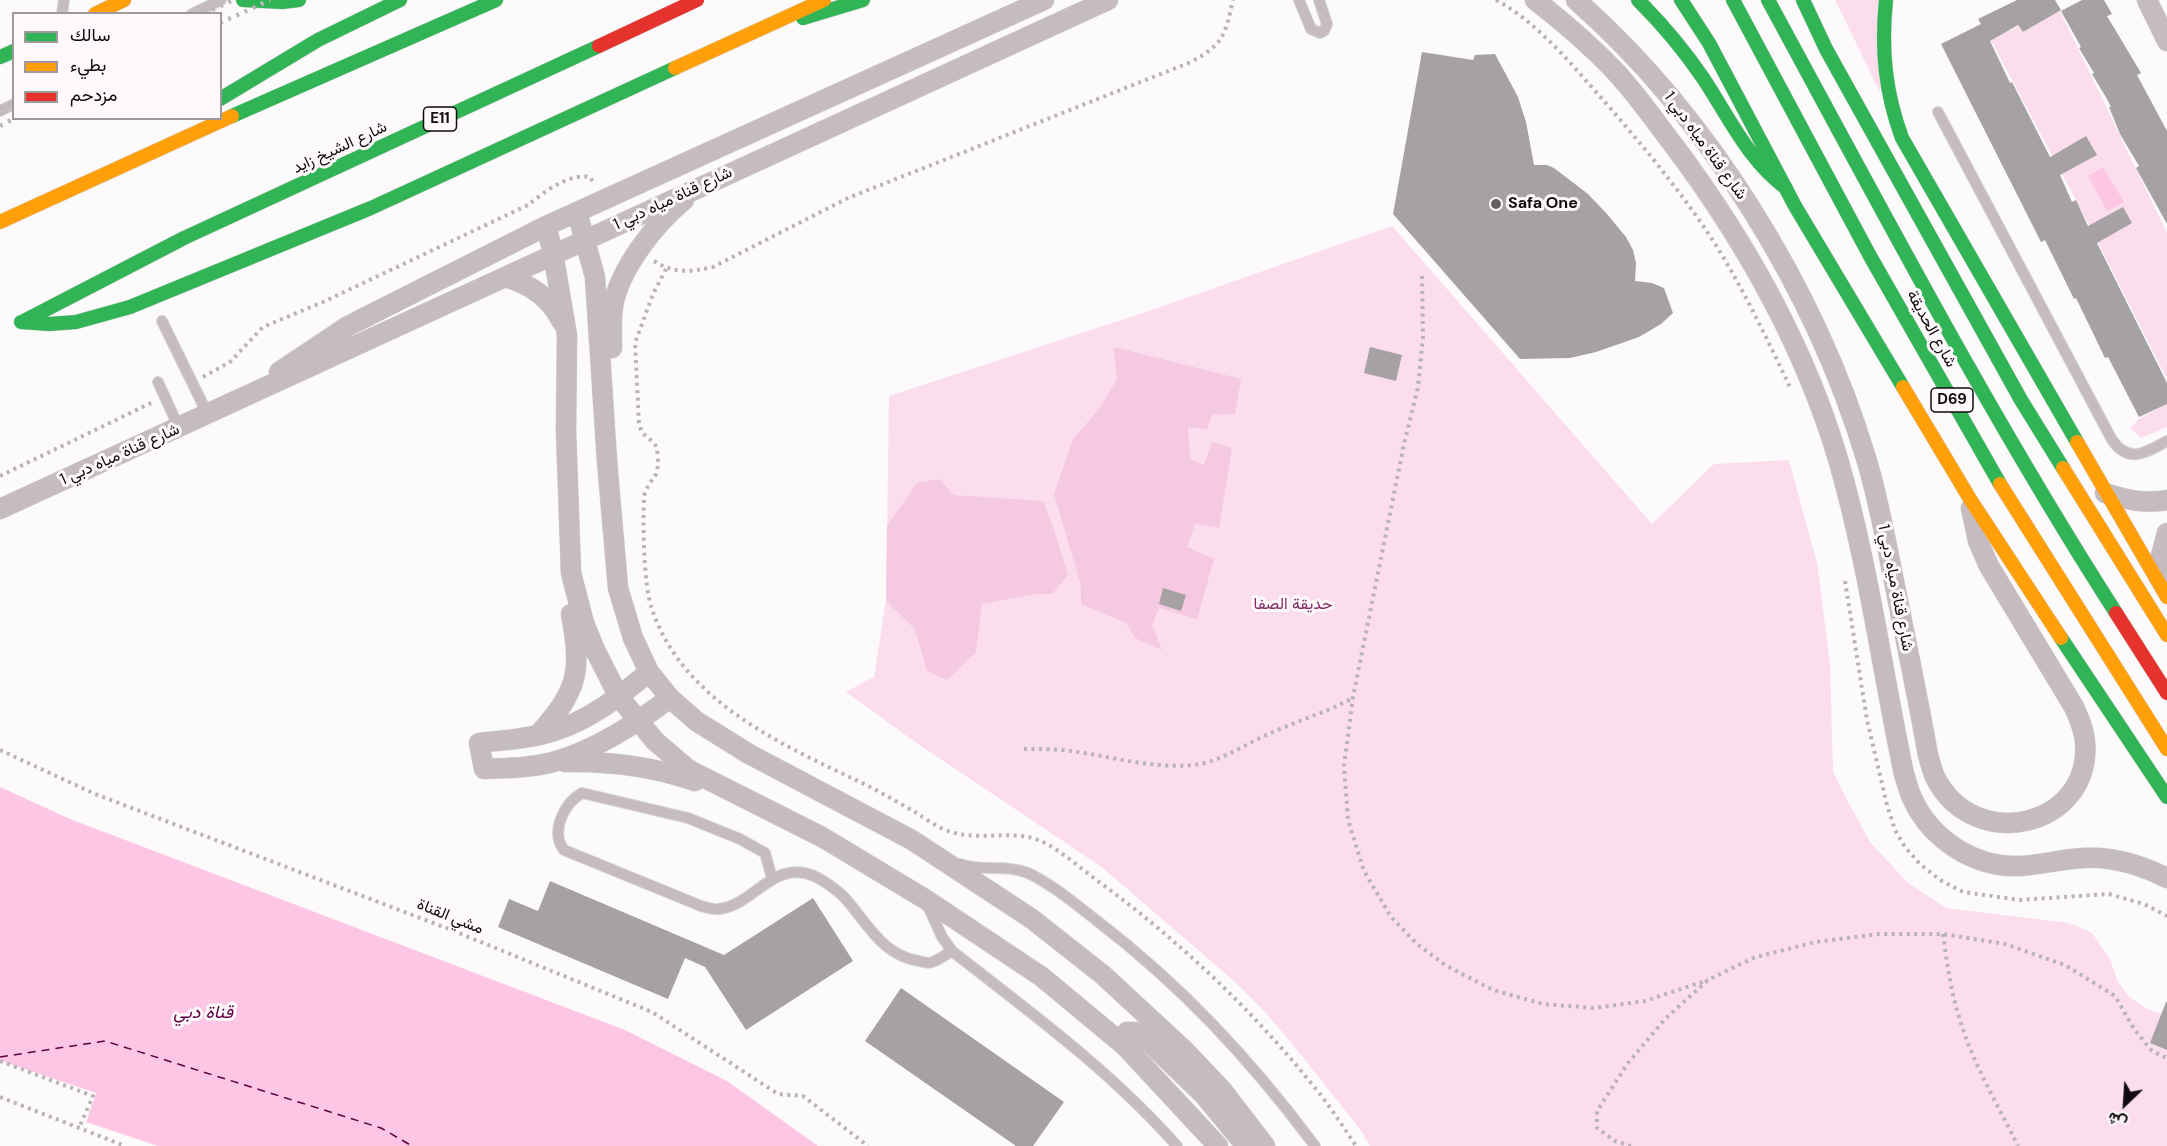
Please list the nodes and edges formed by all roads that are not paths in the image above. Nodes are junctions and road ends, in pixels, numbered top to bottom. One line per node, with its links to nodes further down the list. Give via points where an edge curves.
1 (124, 0): 23 (main road)
2 (221, 0): 24 (lane)
3 (243, 0): 4 (main road)
4 (299, 0)
5 (400, 0): 27 (main road, via 318,40)
6 (496, 0): 30 (main road)
7 (697, 0): 25 (main road, شارع الشيخ زايد / E11, via 184,238 16,325 89,321 130,307 371,208)
8 (824, 0): 25 (main road)
9 (863, 0): 25 (main road)
10 (1044, 0): 33 (street, شارع قناة مياه دبي 1)
11 (1108, 0): 31 (street, شارع قناة مياه دبي 1)
12 (1535, 0): 67 (street, شارع قناة مياه دبي 1, via 1569,26 1621,78 1694,172 1766,285 1820,404 1838,460 1904,774 1927,824 1955,848 1997,865 2112,859)
13 (1576, 0): 48 (street, شارع قناة مياه دبي 1, via 1643,64 1717,160 1752,211 1814,324 1846,398 1874,487 1935,776 1963,810 1982,820 2026,822 2064,801 2077,783 2085,743 2074,707 1983,554)
14 (1638, 0): 32 (main road, via 1701,75 1757,163)
15 (1681, 0): 32 (main road, via 1710,43)
16 (1733, 0): 61 (main road, شارع الحديقة / D69, via 1974,440)
17 (1768, 0): 56 (main road, شارع الحديقة / D69, via 1981,390)
18 (1803, 0): 54 (main road, via 2021,400)
19 (1886, 0): 47 (main road, via 1882,54 1885,83 1902,138)
20 (2147, 0): 26 (street)
21 (1299, 1): 22 (lane, via 1311,29 1320,33 1327,24)
22 (1320, 1)
23 (96, 9)
24 (196, 12)
25 (761, 29)
26 (2167, 41)
27 (222, 98)
28 (1938, 112): 46 (lane, via 2118,449 2139,455)
29 (189, 120): 30 (main road)
30 (138, 158): 34 (main road)
31 (701, 186): 36 (street, شارع قناة مياه دبي 1); 45 (street, via 656,227 626,273 614,304 614,428)
32 (1786, 188): 48 (main road)
33 (577, 212): 35 (street, شارع قناة مياه دبي 1); 36 (street)
34 (0, 222)
35 (546, 226): 37 (street); 42 (street, شارع قناة مياه دبي 1, via 348,326)
36 (586, 240): 37 (street, شارع قناة مياه دبي 1); 45 (street, via 595,278)
37 (553, 254): 38 (street, شارع قناة مياه دبي 1); 40 (street)
38 (505, 277): 40 (street, via 522,282 550,303); 42 (street, شارع قناة مياه دبي 1)
39 (162, 321): 43 (lane)
40 (567, 335): 52 (street)
41 (158, 382): 44 (lane)
42 (240, 400): 43 (street, شارع قناة مياه دبي 1)
43 (208, 415): 44 (street, شارع قناة مياه دبي 1)
44 (179, 428): 50 (street, شارع قناة مياه دبي 1)
45 (605, 441): 55 (street, via 618,588 633,638)
46 (2167, 441)
47 (2105, 493): 49 (street, via 2128,501); 53 (main road)
48 (1970, 500): 64 (main road)
49 (2167, 500)
50 (0, 509)
51 (2167, 533): 53 (street, via 2159,562)
52 (571, 573): 57 (street, via 584,623); 60 (street, via 568,599 576,642 575,677 568,697)
53 (2163, 591)
54 (2167, 636)
55 (649, 672): 57 (street); 58 (street)
56 (2167, 693)
57 (619, 697): 59 (street); 60 (street, via 574,723)
58 (670, 698): 59 (street); 65 (street, via 696,721 749,754)
59 (638, 722): 62 (street); 63 (street, via 689,770)
60 (538, 735): 62 (street, via 479,743 484,769)
61 (2167, 749)
62 (553, 762): 63 (street, via 601,761 639,766)
63 (733, 793): 68 (street, via 822,837)
64 (2167, 797)
65 (936, 855): 74 (street, via 1032,919 1103,975 1183,1048); 75 (lane, via 968,867 1025,872 1062,894 1126,943 1187,996 1240,1052)
66 (772, 878): 66 (lane, via 730,907 716,910 564,850 557,831 566,808 582,793 688,818 740,839 765,853); 69 (lane, via 792,872 814,876 843,896 869,930 895,953 912,960 931,963)
67 (2167, 878)
68 (924, 898): 69 (lane); 70 (street, via 1042,977)
69 (952, 951): 71 (lane, via 1062,1036 1143,1109)
70 (1125, 1046): 72 (street); 73 (street, via 1123,1037 1127,1032 1144,1036 1204,1095)
71 (1177, 1146)
72 (1218, 1146)
73 (1246, 1146)
74 (1265, 1146)
75 (1315, 1146)

